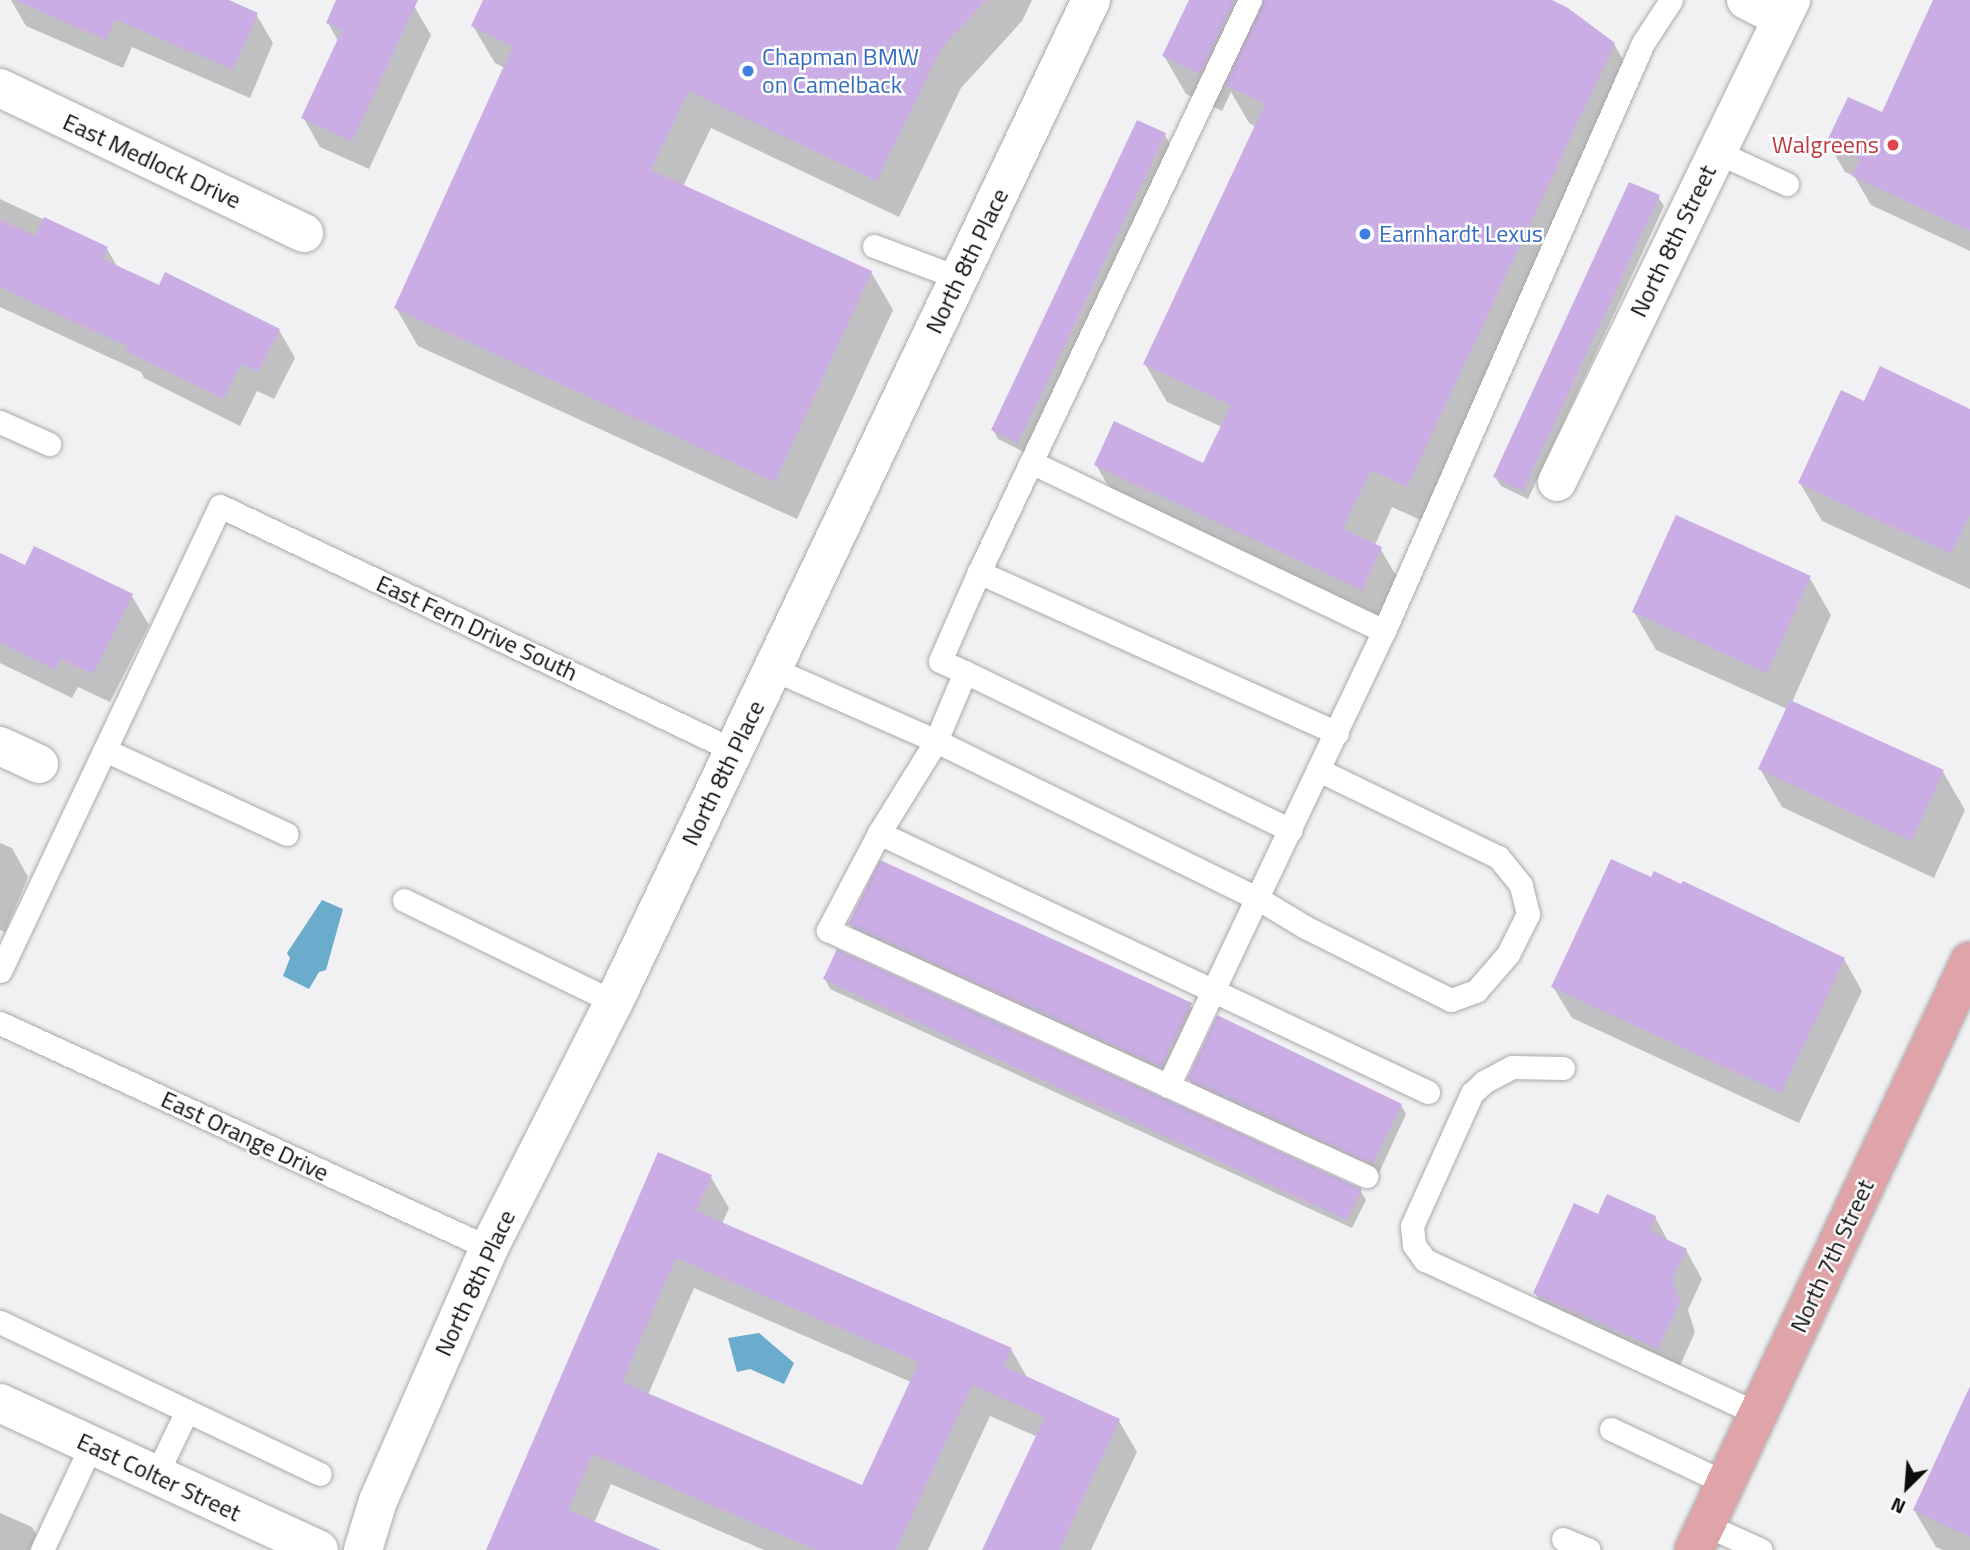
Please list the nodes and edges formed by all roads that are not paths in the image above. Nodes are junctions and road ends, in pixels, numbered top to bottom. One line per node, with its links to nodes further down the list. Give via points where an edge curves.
1 (1091, 0): 11 (street, North 8th Place)
2 (1250, 0): 14 (lane)
3 (1671, 0): 17 (lane, via 1643,43)
4 (1746, 0): 5 (street)
5 (1786, 9): 7 (street, North 8th Street)
6 (0, 88): 9 (street, East Medlock Drive)
7 (1717, 152): 8 (lane); 15 (street, North 8th Street)
8 (1787, 184)
9 (304, 233)
10 (874, 246): 11 (lane)
11 (959, 278): 18 (street, North 8th Place)
12 (0, 422): 13 (lane)
13 (49, 444)
14 (1031, 462): 16 (lane); 17 (lane)
15 (1557, 482)
16 (979, 572): 19 (lane, via 940,661); 20 (lane)
17 (1384, 631): 20 (lane)
18 (773, 669): 21 (lane); 24 (street, North 8th Place)
19 (965, 672): 21 (lane); 27 (lane)
20 (1337, 733): 26 (lane)
21 (936, 741): 28 (lane); 30 (lane)
22 (0, 746): 25 (street)
23 (105, 750): 24 (lane, East Fern Drive South, via 220,506); 29 (lane); 33 (lane)
24 (733, 750): 35 (street, North 8th Place)
25 (39, 764)
26 (1319, 770): 27 (lane); 30 (lane, via 1498,858 1521,884 1528,914 1508,954 1476,991 1451,1000)
27 (1291, 830): 30 (lane)
28 (879, 833): 34 (lane); 38 (lane, via 828,930)
29 (287, 834)
30 (1257, 898): 34 (lane)
31 (404, 900): 35 (lane)
32 (1970, 961): 45 (main road, North 7th Street)
33 (0, 971)
34 (1213, 991): 38 (lane); 39 (lane)
35 (614, 1002): 41 (street, North 8th Place)
36 (0, 1023): 41 (lane, East Orange Drive)
37 (1563, 1068): 45 (lane, via 1513,1067 1472,1093 1412,1226 1415,1245 1425,1260)
38 (1168, 1086): 40 (lane)
39 (1429, 1092)
40 (1366, 1177)
41 (489, 1248): 55 (street, North 8th Place, via 378,1501)
42 (0, 1322): 44 (lane)
43 (0, 1403): 47 (street, East Colter Street)
44 (187, 1410): 48 (lane); 49 (lane)
45 (1758, 1414): 50 (main road, North 7th Street)
46 (1611, 1429): 50 (lane)
47 (91, 1446): 49 (street, East Colter Street); 53 (lane)
48 (320, 1474)
49 (156, 1475): 54 (street, East Colter Street)
50 (1726, 1483): 51 (main road, North 7th Street)
51 (1700, 1537): 57 (lane)
52 (1563, 1539): 56 (lane)
53 (42, 1550)
54 (319, 1550)
55 (363, 1550)
56 (1589, 1550)
57 (1761, 1550)

